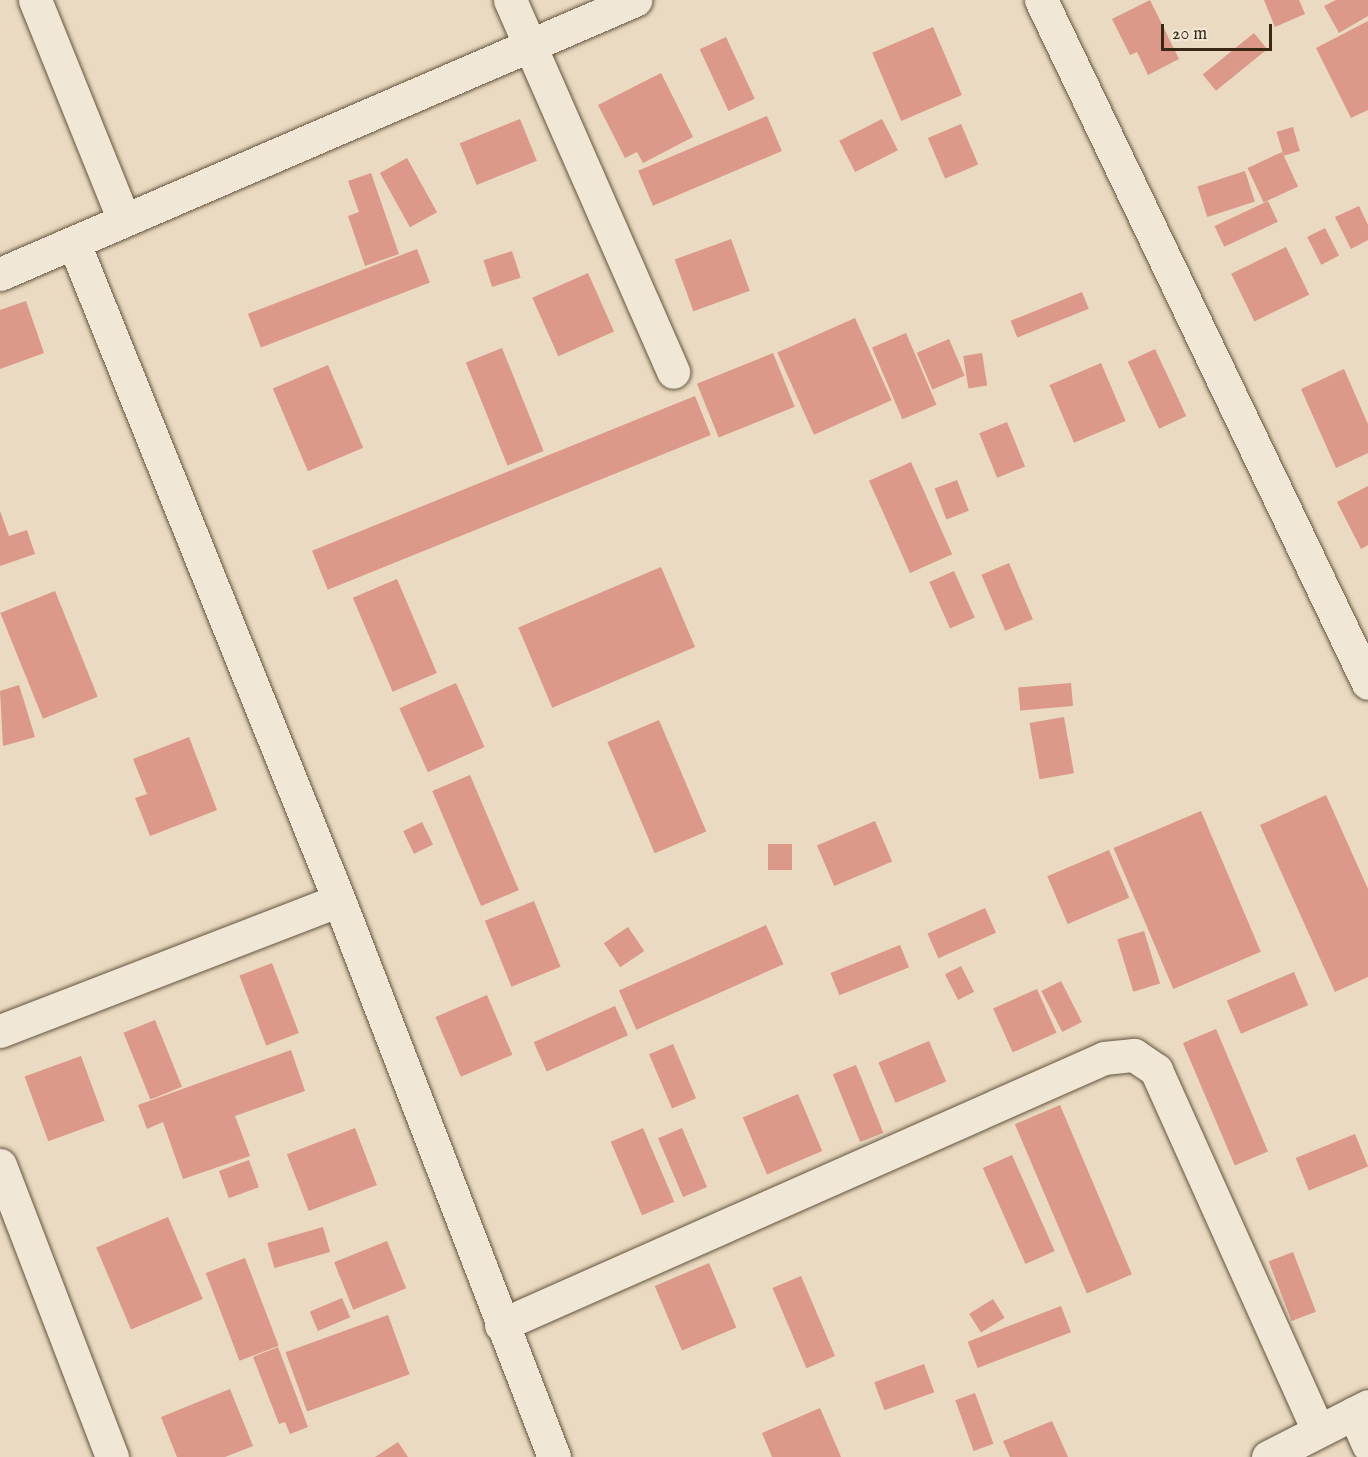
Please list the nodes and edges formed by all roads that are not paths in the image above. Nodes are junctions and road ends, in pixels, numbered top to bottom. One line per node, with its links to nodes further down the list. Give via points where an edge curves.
1 (35, 0): 6 (street)
2 (510, 0): 5 (street)
3 (635, 0): 5 (street)
4 (1041, 0): 10 (street)
5 (530, 41): 6 (street); 9 (street)
6 (124, 220): 7 (street)
7 (75, 246): 8 (street); 11 (street)
8 (0, 274)
9 (673, 372)
10 (1368, 683)
11 (339, 900): 12 (street); 14 (street)
12 (0, 1031)
13 (0, 1165): 18 (street)
14 (501, 1325): 16 (street, via 1104,1058 1134,1055 1156,1070); 19 (street)
15 (1361, 1410): 16 (street); 17 (street)
16 (1318, 1430): 20 (street)
17 (1368, 1445)
18 (112, 1457)
19 (554, 1457)
20 (1268, 1457)

